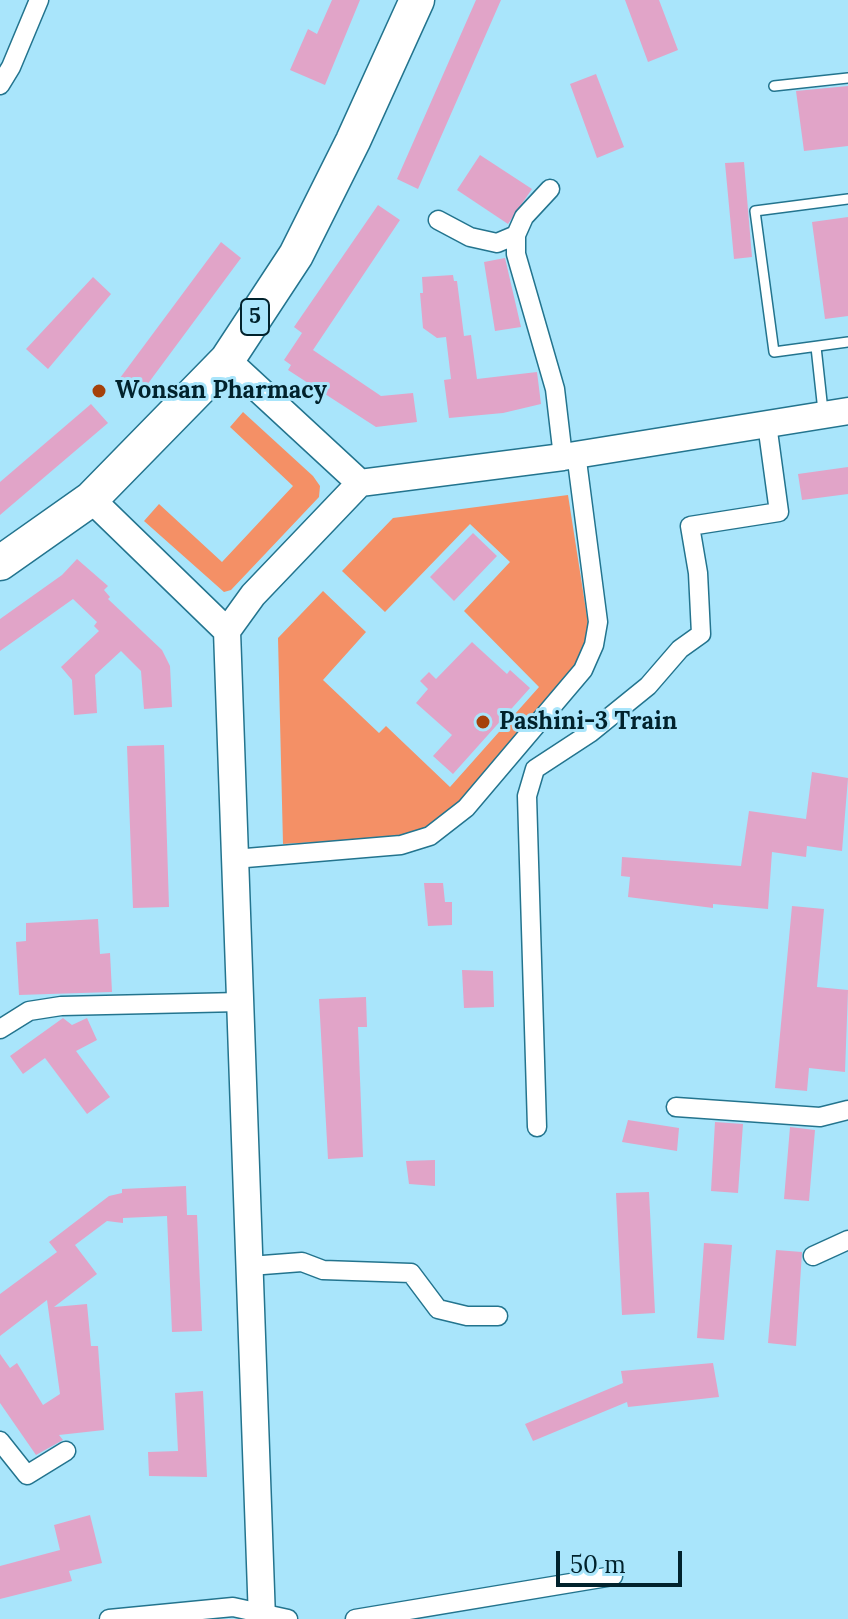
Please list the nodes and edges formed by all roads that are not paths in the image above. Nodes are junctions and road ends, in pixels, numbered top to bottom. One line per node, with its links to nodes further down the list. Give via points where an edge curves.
1 (39, 0): 4 (street)
2 (417, 0): 12 (highway, 5, via 296,255)
3 (848, 78): 5 (lane)
4 (0, 85)
5 (774, 86)
6 (550, 189): 9 (street, via 524,217)
7 (848, 199): 11 (lane, via 755,211 774,352)
8 (438, 220): 9 (street, via 470,237 497,243)
9 (516, 235): 15 (street, via 516,254)
10 (848, 342): 11 (lane)
11 (816, 347): 13 (lane)
12 (227, 360): 16 (main road); 17 (highway, 5)
13 (836, 413): 14 (main road)
14 (767, 424): 15 (main road); 25 (street, via 779,512 690,526 701,634 637,696 535,769 527,796)
15 (570, 455): 16 (main road); 20 (street, via 598,622 583,670 466,808 430,836 401,845)
16 (360, 483): 19 (main road, via 253,595)
17 (91, 499): 18 (highway, 5); 19 (main road)
18 (0, 563)
19 (227, 631): 20 (main road)
20 (234, 859): 21 (main road)
21 (240, 1002): 22 (street, via 61,1006 29,1011); 28 (main road)
22 (0, 1029)
23 (676, 1107): 24 (street, via 820,1117)
24 (848, 1110)
25 (537, 1127)
26 (848, 1240): 27 (street)
27 (813, 1256)
28 (250, 1266): 29 (street, via 302,1262 323,1270 411,1273 438,1309); 33 (main road)
29 (498, 1316)
30 (0, 1441): 31 (street, via 27,1475)
31 (66, 1451)
32 (613, 1576): 36 (street)
33 (262, 1615): 34 (street, via 233,1607); 35 (street)
34 (109, 1619)
35 (288, 1619)
36 (355, 1619)

